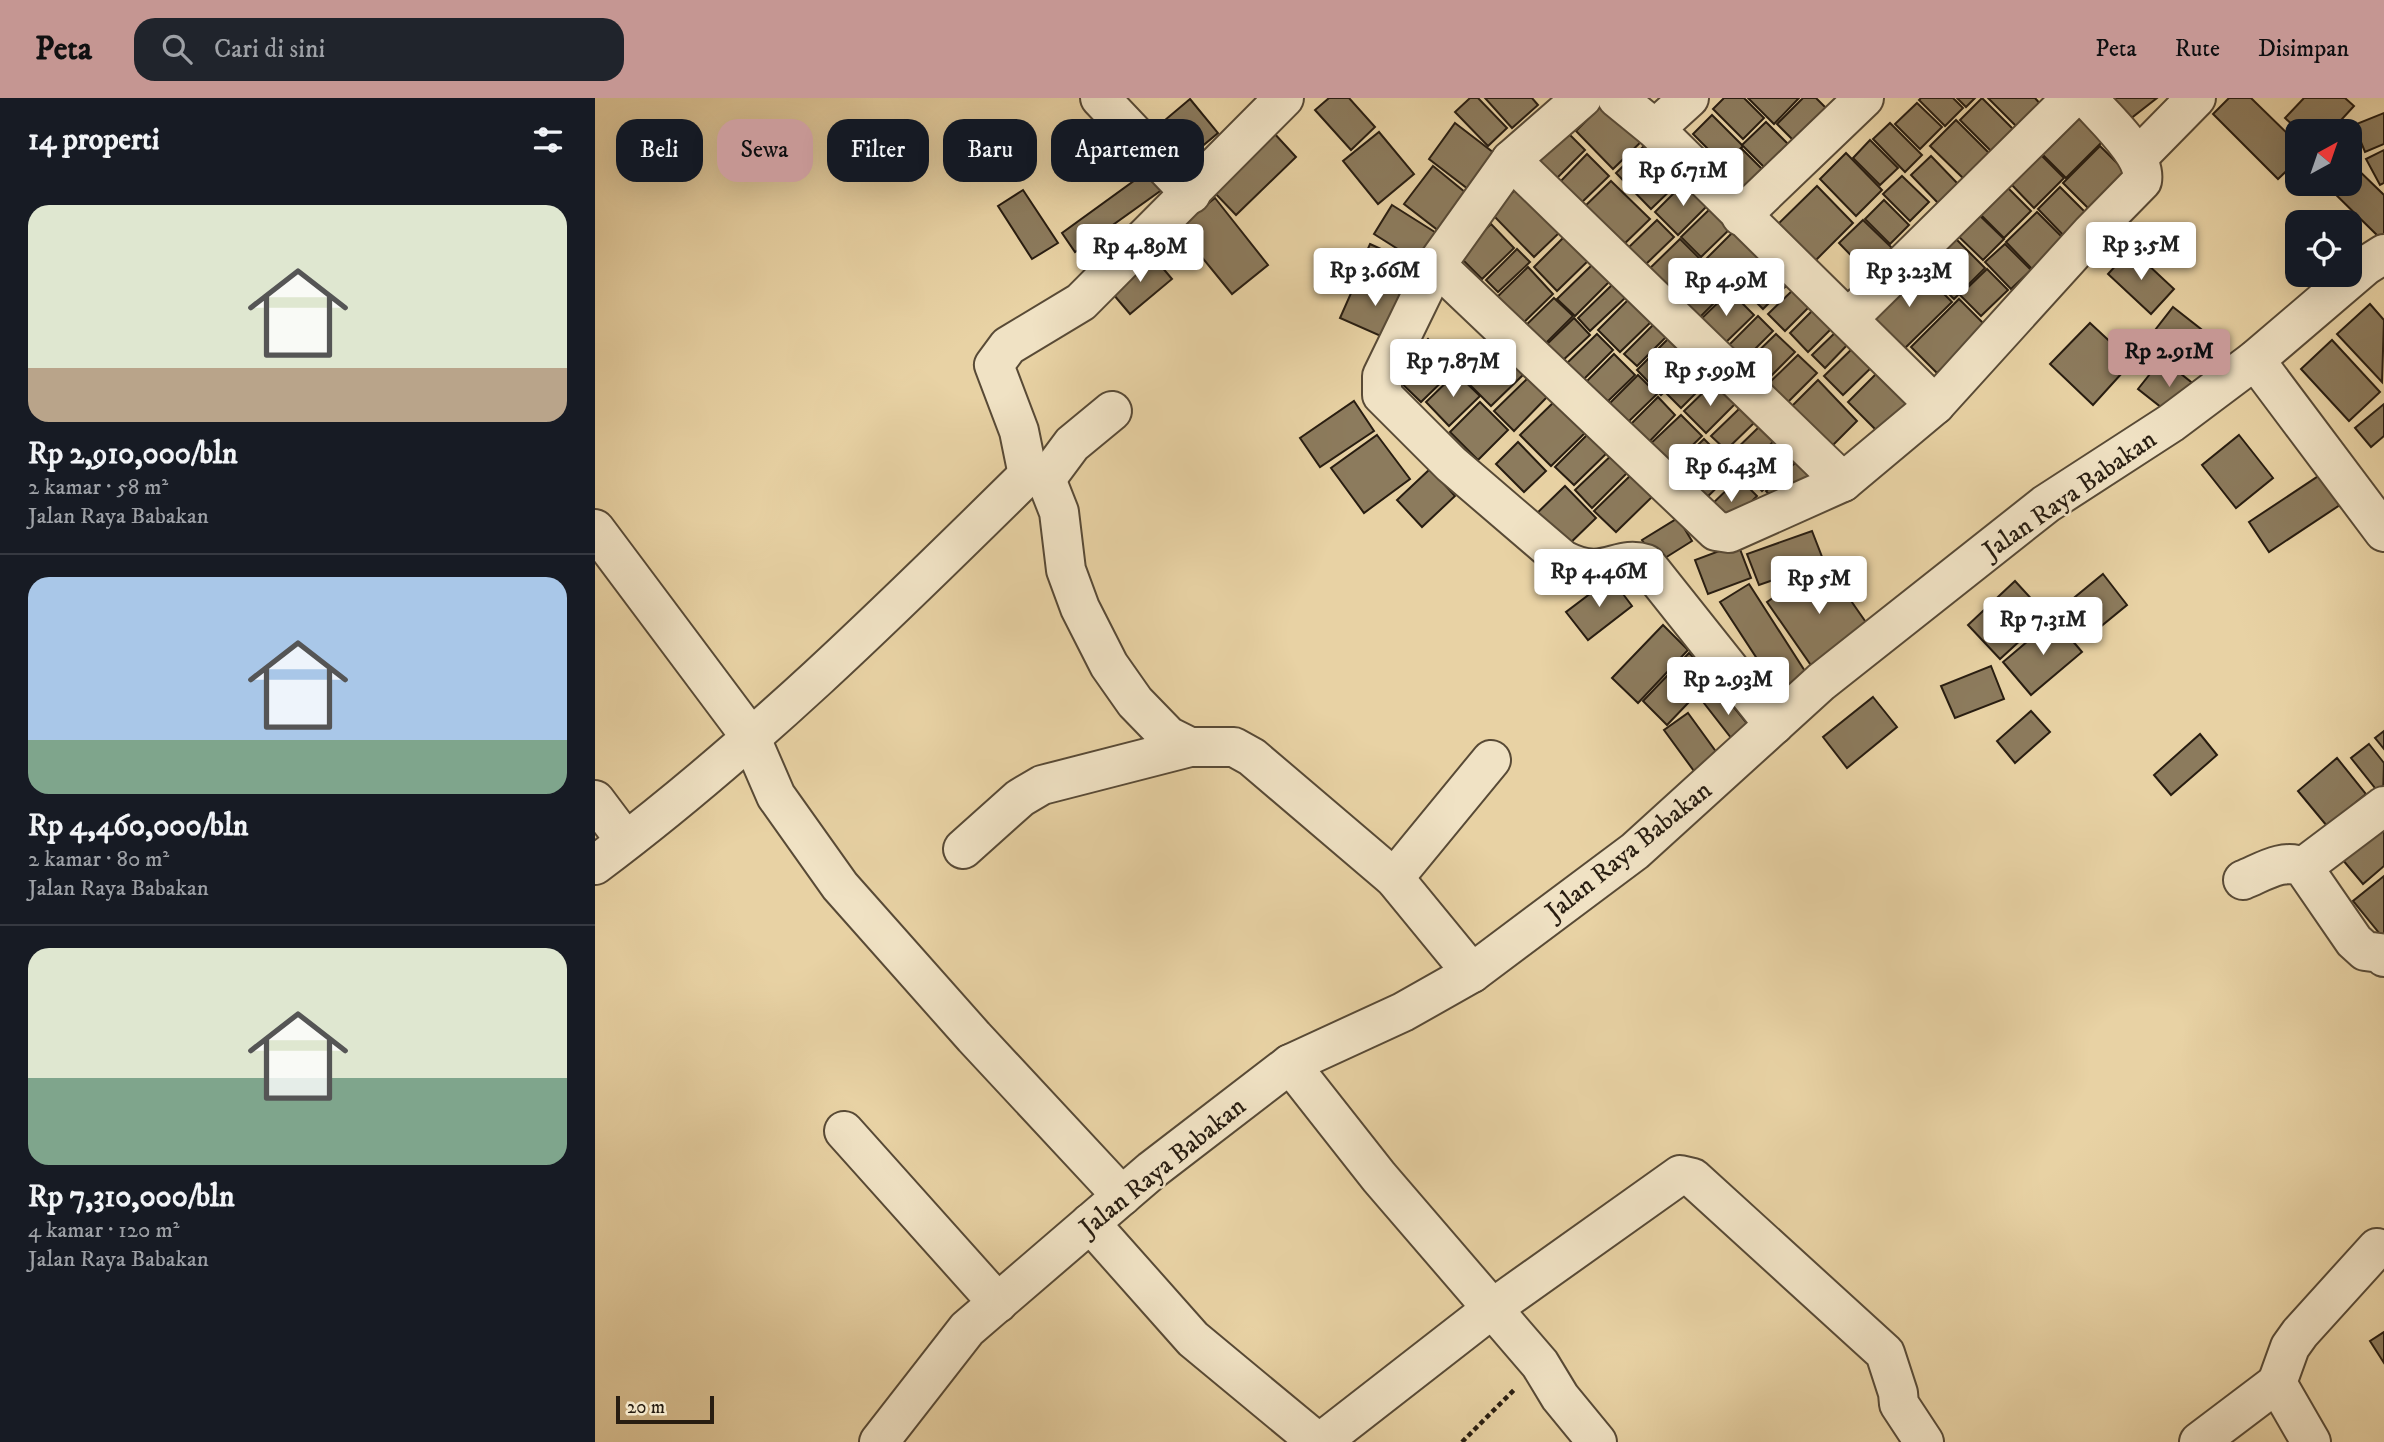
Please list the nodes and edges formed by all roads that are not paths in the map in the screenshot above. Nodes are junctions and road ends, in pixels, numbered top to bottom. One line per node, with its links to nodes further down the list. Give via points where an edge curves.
1 (1100, 98): 13 (street)
2 (1284, 98): 13 (street)
3 (1582, 98): 12 (street)
4 (1617, 98): 10 (street)
5 (1689, 98): 10 (street)
6 (1864, 98): 14 (street)
7 (2072, 98): 17 (street)
8 (2087, 98): 11 (street)
9 (2196, 98): 11 (street)
10 (1655, 129): 14 (street)
11 (2138, 157): 19 (street, via 2142,181)
12 (1511, 160): 16 (street); 22 (street)
13 (1191, 194): 21 (street, via 1081,302 1008,346 994,365)
14 (1741, 216): 17 (street)
15 (2384, 254): 18 (street, Jalan Raya Babakan)
16 (1436, 265): 22 (street, via 1716,531 1729,533); 25 (street, via 1382,376 1383,395 1451,464 1563,560 1580,569 1599,571 1632,562 1646,564)
17 (1848, 319): 19 (street)
18 (2255, 360): 24 (street); 25 (street, Jalan Raya Babakan, via 2171,423 2046,504 1821,682)
19 (1935, 405): 22 (street)
20 (1112, 411): 21 (street)
21 (1037, 477): 26 (street); 27 (street, via 1059,512 1066,570 1109,664 1135,702 1168,736)
22 (1843, 482)
23 (595, 530): 26 (street)
24 (2384, 532)
25 (1774, 725): 36 (street, Jalan Raya Babakan, via 1635,851)
26 (750, 736): 31 (street); 39 (street, via 776,796 840,886)
27 (1189, 747): 30 (street, via 1042,785 1020,798); 33 (street, via 1234,747 1252,757)
28 (1492, 760): 33 (street)
29 (2384, 806): 32 (street)
30 (963, 849)
31 (595, 865)
32 (2303, 867): 34 (street, via 2281,864); 35 (street, via 2354,941 2365,951)
33 (1394, 878): 36 (street)
34 (2243, 880)
35 (2384, 957)
36 (1472, 973): 37 (street, Jalan Raya Babakan, via 1403,1013)
37 (1290, 1064): 39 (street, Jalan Raya Babakan); 43 (street, via 1379,1177)
38 (844, 1131): 42 (street)
39 (1122, 1196): 40 (street, Jalan Raya Babakan)
40 (1090, 1223): 42 (street, Jalan Raya Babakan); 43 (street, via 1193,1339 1316,1441 1326,1438)
41 (2382, 1247): 44 (street, via 2300,1333)
42 (998, 1303): 45 (street, Jalan Raya Babakan, via 967,1329)
43 (1493, 1308): 46 (street); 47 (street, via 1667,1183 1680,1175 1693,1178 1885,1353 1899,1404)
44 (2277, 1383): 48 (street); 49 (street)
45 (880, 1442)
46 (1597, 1442)
47 (1924, 1442)
48 (2199, 1442)
49 (2311, 1442)

